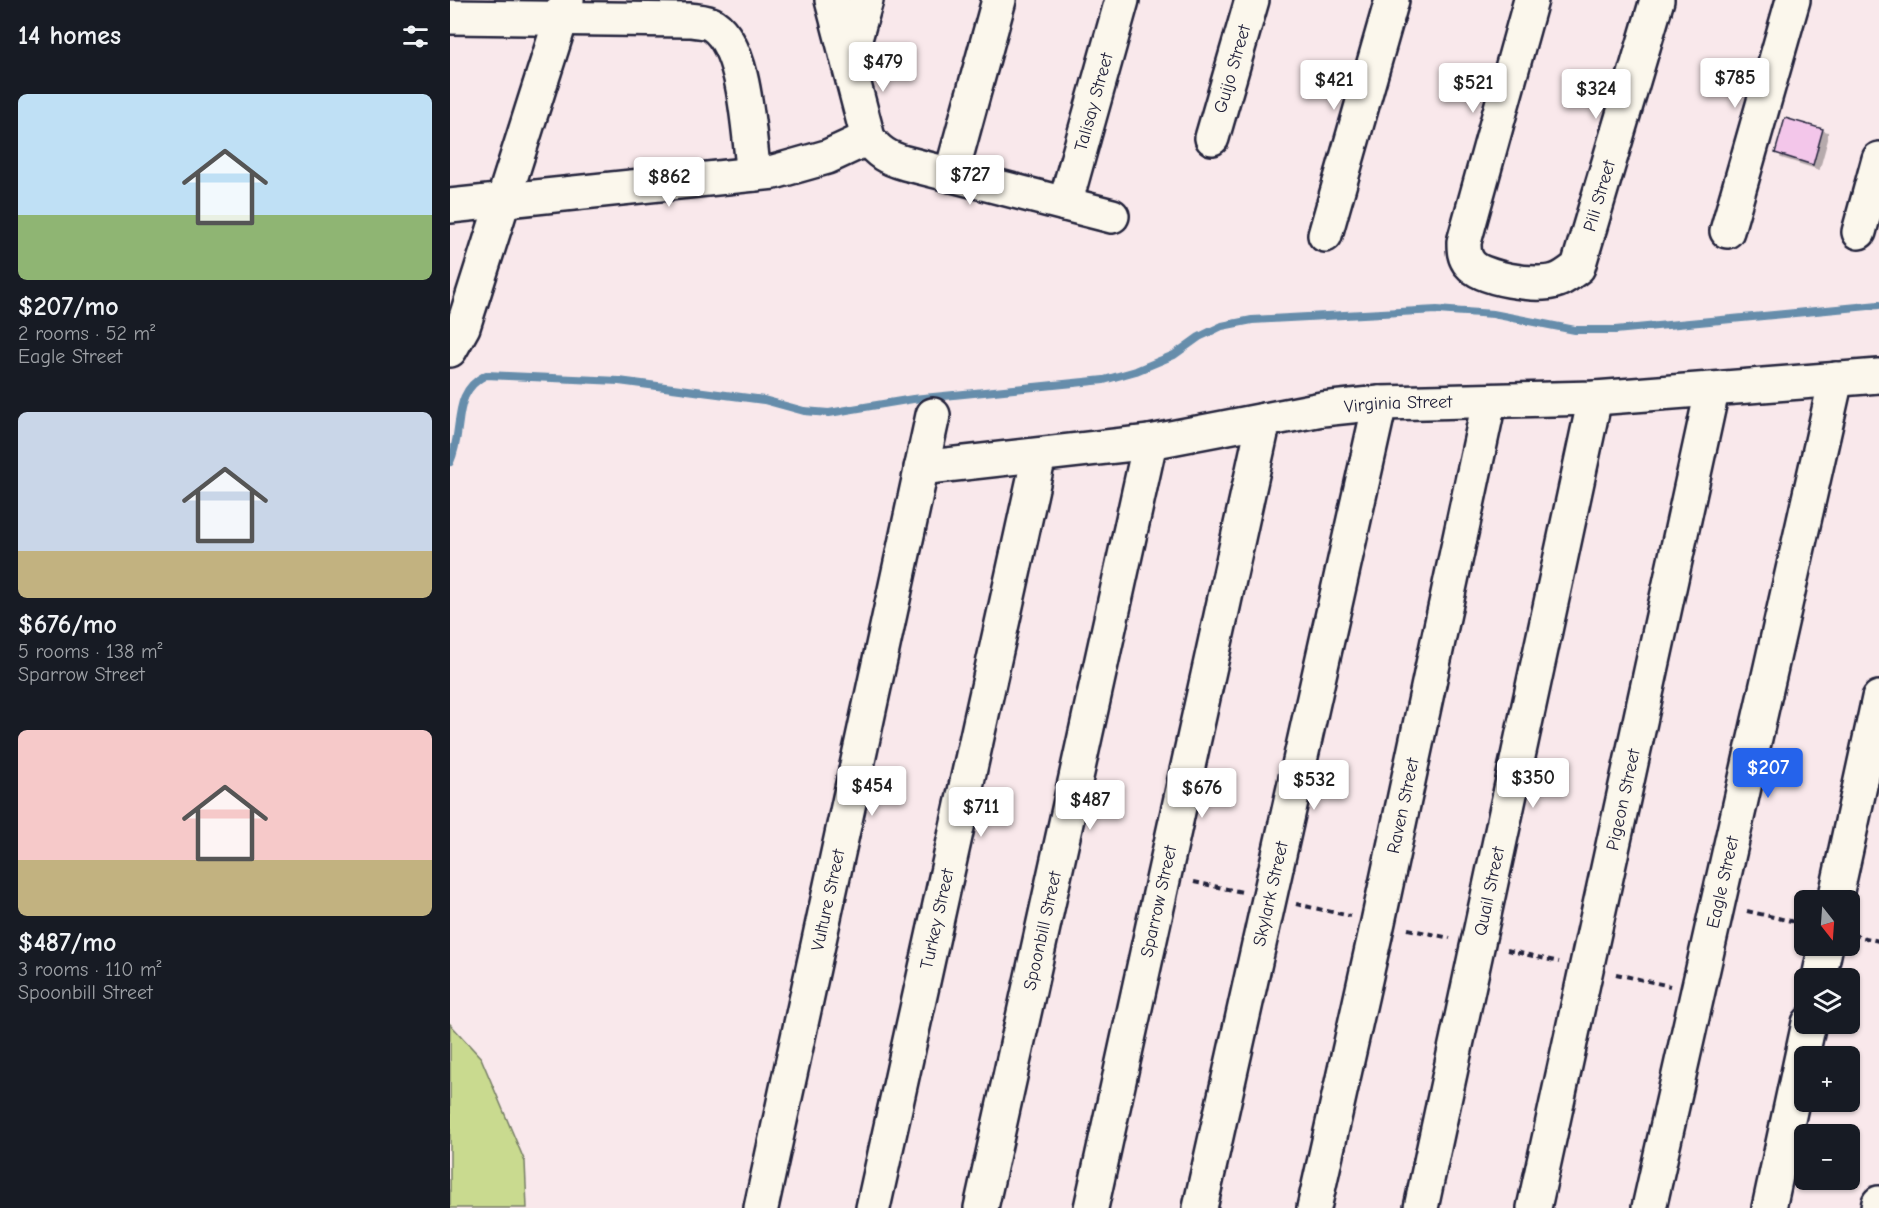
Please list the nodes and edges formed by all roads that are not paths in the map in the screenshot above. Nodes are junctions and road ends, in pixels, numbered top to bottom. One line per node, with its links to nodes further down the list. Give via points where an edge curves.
1 (832, 0): 12 (street)
2 (866, 0): 12 (street)
3 (999, 0): 17 (street)
4 (1122, 0): 19 (street, Talisay Street)
5 (1252, 0): 14 (street, Guijo Street)
6 (1392, 0): 24 (street)
7 (1532, 0): 8 (street, Pili Street, via 1464,253 1480,272 1496,278 1541,283 1566,276 1578,267)
8 (1657, 0)
9 (1793, 0): 22 (street)
10 (564, 9): 11 (street); 16 (street, via 711,23 725,36 740,74); 18 (street)
11 (450, 17)
12 (849, 60): 13 (street)
13 (868, 138): 16 (street, via 799,166); 17 (street, via 888,158)
14 (1212, 138)
15 (1879, 159): 23 (street)
16 (754, 174): 18 (street)
17 (951, 175): 19 (street)
18 (504, 200): 20 (street); 25 (street, via 463,327)
19 (1065, 204): 21 (street)
20 (450, 206)
21 (1112, 216)
22 (1727, 231)
23 (1859, 232)
24 (1325, 235)
25 (450, 350)
26 (1879, 376): 27 (street, Virginia Street)
27 (1836, 379): 28 (street, Virginia Street); 49 (street, Eagle Street)
28 (1712, 391): 29 (street, Virginia Street); 48 (street, Pigeon Street)
29 (1595, 398): 30 (street, Virginia Street); 47 (street, Quail Street)
30 (1489, 402): 31 (street, Virginia Street); 46 (street, Raven Street)
31 (1380, 403): 33 (street, Virginia Street); 45 (street, Skylark Street)
32 (933, 415): 36 (street, Vulture Street)
33 (1264, 420): 34 (street, Virginia Street); 44 (street, Sparrow Street)
34 (1150, 442): 35 (street, Virginia Street); 43 (street, Spoonbill Street)
35 (1039, 456): 36 (street, Virginia Street); 42 (street, Turkey Street)
36 (921, 468): 41 (street, Vulture Street)
37 (1879, 698): 38 (street)
38 (1837, 890)
39 (1807, 1034): 50 (street)
40 (1879, 1203): 51 (street)
41 (761, 1208)
42 (873, 1208)
43 (981, 1208)
44 (1091, 1208)
45 (1200, 1208)
46 (1314, 1208)
47 (1421, 1208)
48 (1534, 1208)
49 (1649, 1208)
50 (1769, 1208)
51 (1878, 1208)

